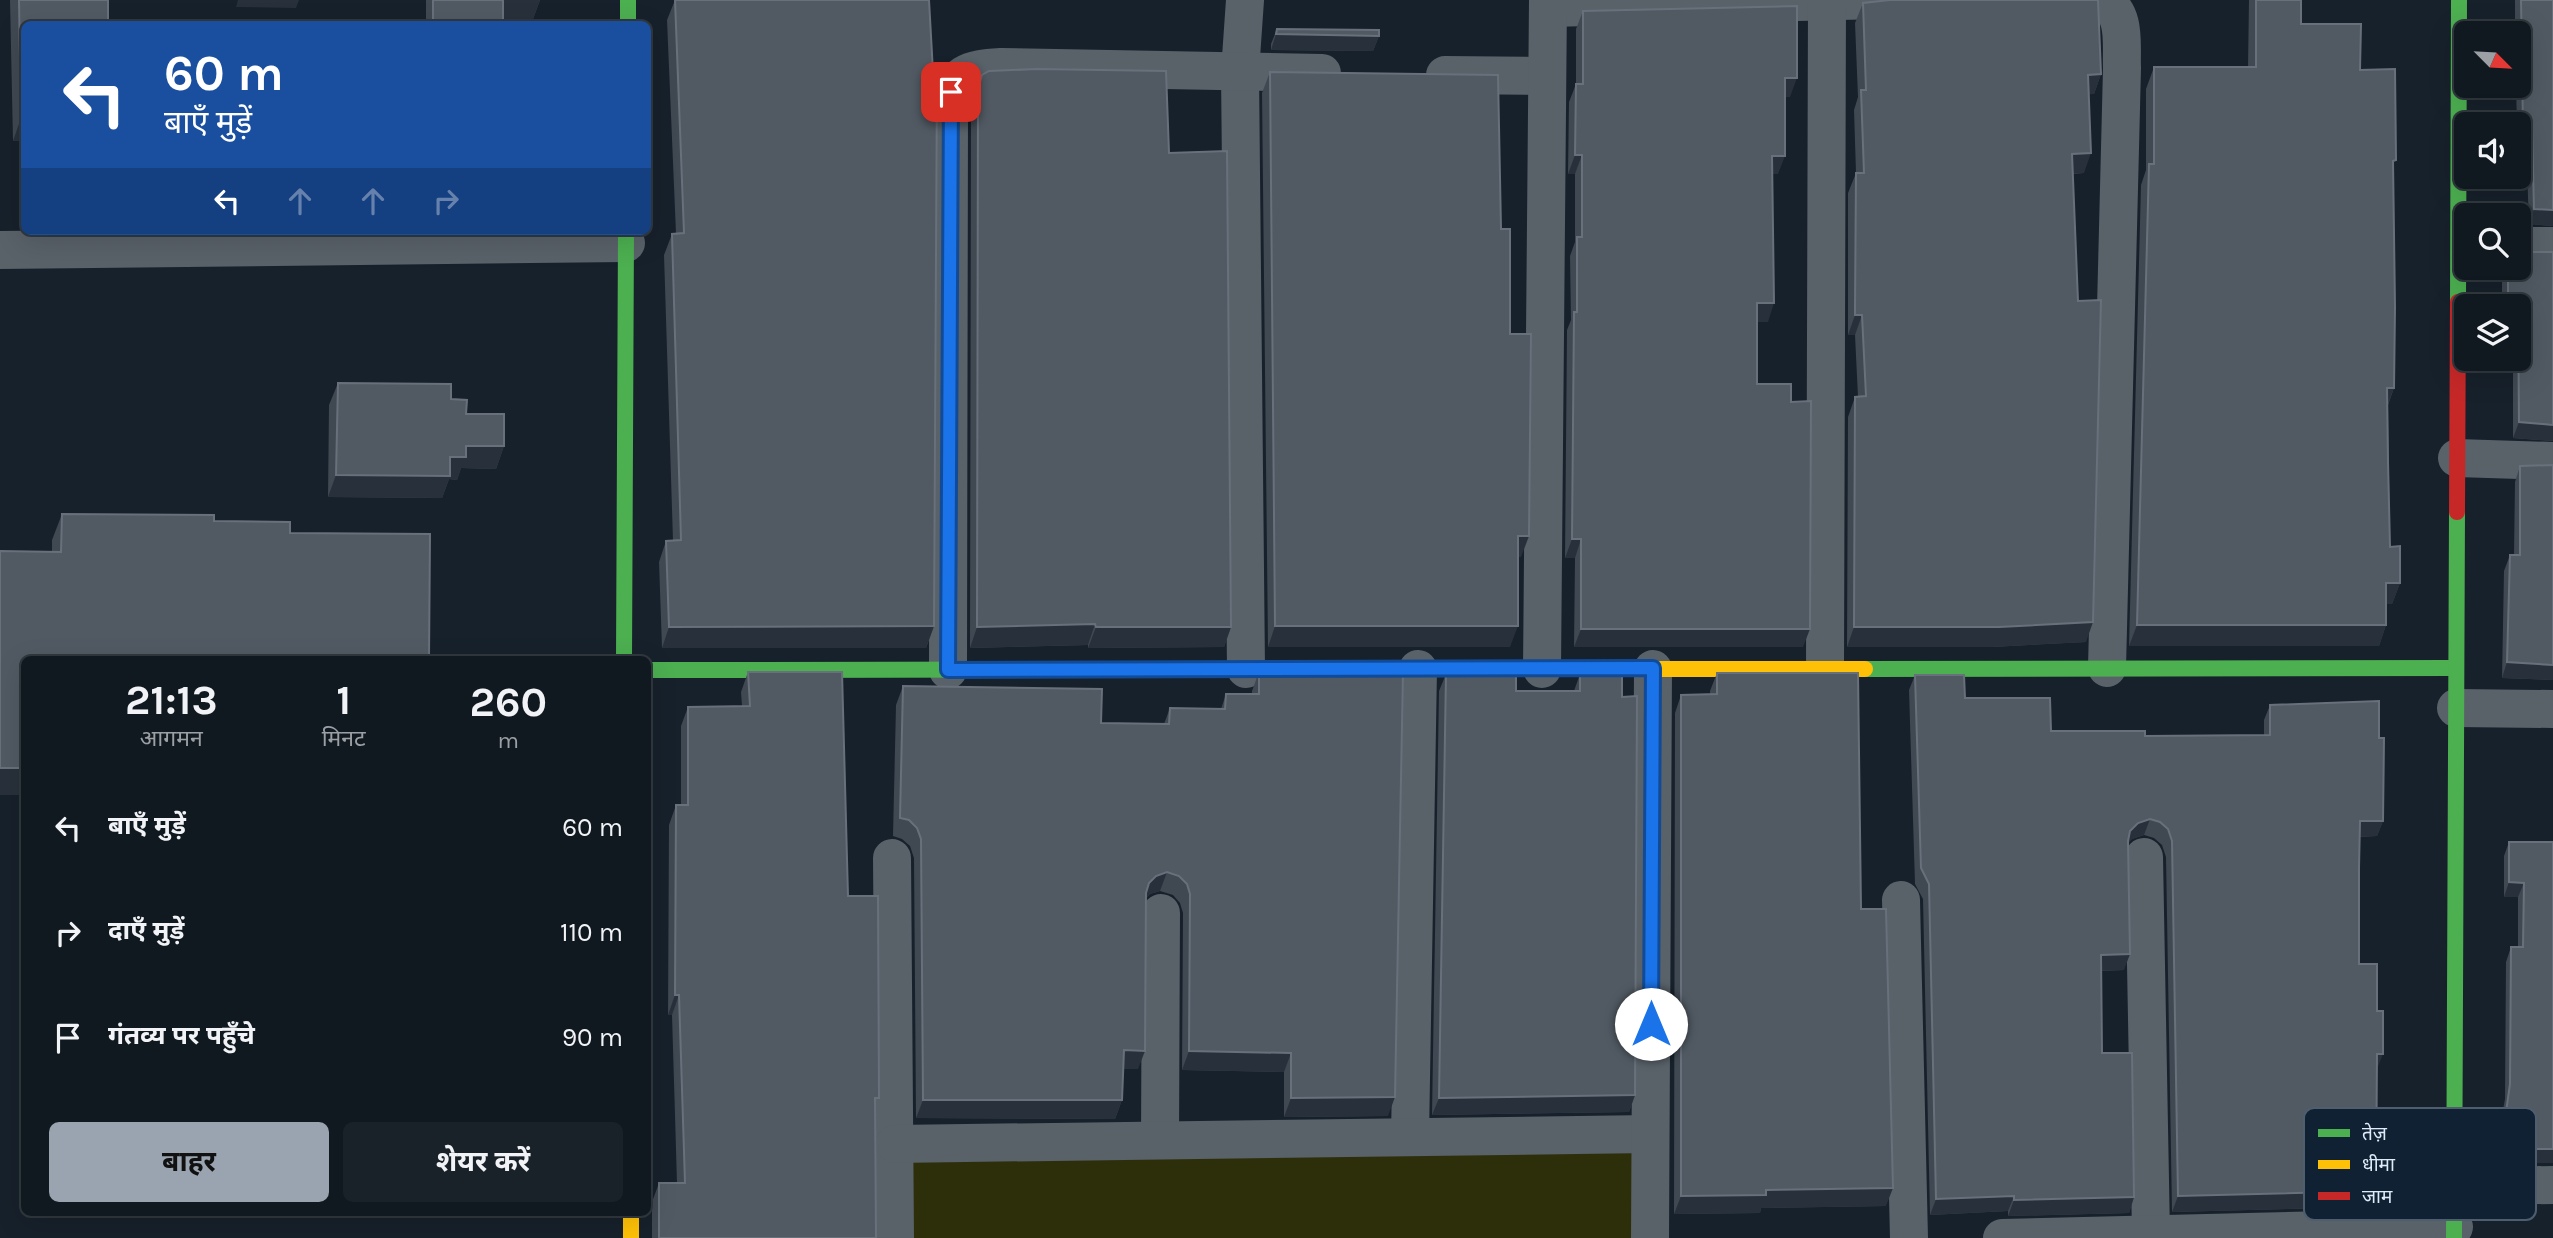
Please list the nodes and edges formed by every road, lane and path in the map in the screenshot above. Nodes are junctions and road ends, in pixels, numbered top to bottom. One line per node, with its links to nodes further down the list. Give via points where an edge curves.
1 (628, 0): 8 (street)
2 (1245, 0): 9 (street)
3 (1882, 0): 6 (street)
4 (2102, 0): 24 (street, via 2113,6 2120,20 2122,68)
5 (2459, 0): 13 (street)
6 (1828, 2): 7 (street); 23 (street)
7 (1548, 4): 12 (street)
8 (628, 21)
9 (1240, 72): 10 (street); 26 (street); 30 (street, via 1001,66 975,69 954,85 949,108)
10 (1352, 74)
11 (1408, 74): 12 (street)
12 (1547, 76): 28 (street)
13 (2461, 203)
14 (626, 237): 17 (street); 21 (street)
15 (2531, 246): 16 (street)
16 (2553, 246)
17 (0, 250)
18 (2461, 280): 19 (street)
19 (2457, 458): 20 (street); 25 (street)
20 (2553, 461)
21 (624, 656)
22 (1653, 668): 23 (street); 28 (street); 38 (street)
23 (1825, 668): 24 (street)
24 (2107, 668): 25 (street)
25 (2456, 668): 31 (street)
26 (1246, 669): 27 (street); 30 (street)
27 (1418, 669): 28 (street); 39 (street)
28 (1542, 669)
29 (651, 670): 30 (street)
30 (948, 670)
31 (2456, 708): 32 (street); 37 (street)
32 (2553, 709)
33 (2144, 857): 44 (street)
34 (892, 858): 41 (street)
35 (1901, 900): 48 (street)
36 (1160, 913): 40 (street)
37 (2454, 1108)
38 (1650, 1134): 39 (street); 47 (street)
39 (1410, 1137): 40 (street)
40 (1160, 1140): 41 (street)
41 (895, 1144): 46 (street)
42 (631, 1216): 45 (street)
43 (2454, 1233): 44 (street)
44 (2151, 1234): 49 (street)
45 (631, 1238)
46 (895, 1238)
47 (1650, 1238)
48 (1909, 1238)
49 (2002, 1238)

